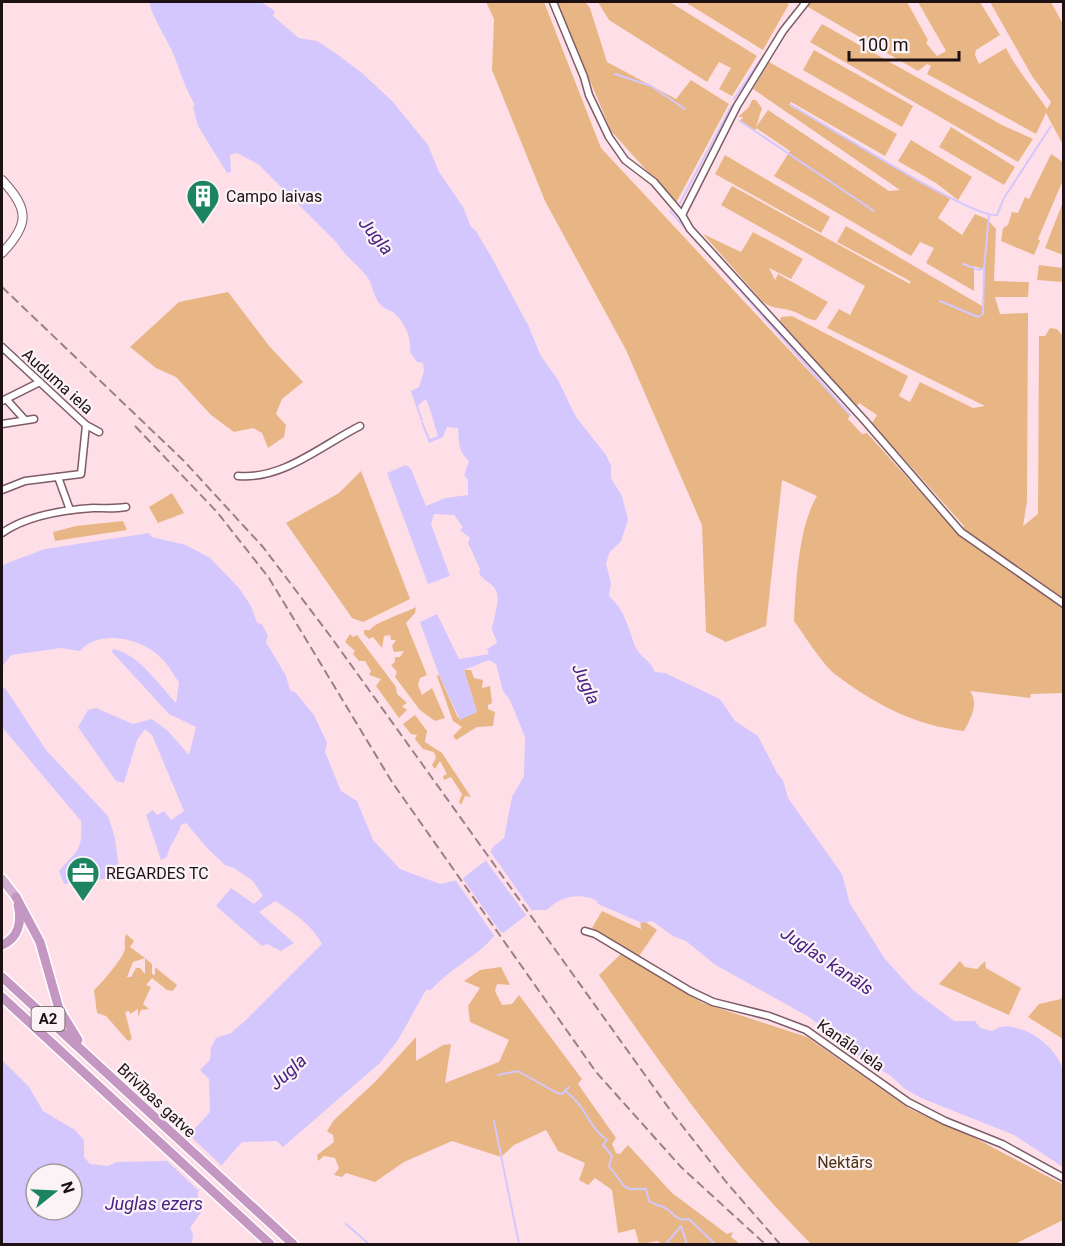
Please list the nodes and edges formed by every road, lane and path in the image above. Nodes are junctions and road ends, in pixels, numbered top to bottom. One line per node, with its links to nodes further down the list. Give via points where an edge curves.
1 (552, 2): 4 (street, via 609,137 625,160 654,182)
2 (806, 2): 4 (street, via 783,31 737,106)
3 (2, 180): 5 (street, via 24,214 20,230)
4 (682, 214): 21 (street, via 690,229 961,532)
5 (2, 253)
6 (2, 347): 7 (street, Auduma iela)
7 (40, 382): 8 (street); 12 (street, Auduma iela)
8 (4, 400): 10 (street)
9 (34, 419): 10 (street)
10 (25, 420): 11 (street)
11 (2, 424)
12 (86, 425): 14 (street, Auduma iela); 16 (street, via 81,474)
13 (360, 426): 15 (street, via 291,465 248,477)
14 (99, 432)
15 (238, 476)
16 (57, 477): 17 (street, via 25,481); 19 (street)
17 (2, 490)
18 (126, 507): 19 (street)
19 (70, 510): 20 (street)
20 (3, 531)
21 (1064, 604)
22 (2, 879): 23 (main road)
23 (16, 897): 25 (highway, via 20,925); 30 (highway, via 40,942 59,1009 72,1033)
24 (585, 931): 31 (street, Kanāla iela, via 690,992 806,1030 908,1102 1002,1144)
25 (2, 945)
26 (2, 977): 30 (highway, Brīvības gatve / A2)
27 (2, 997): 29 (highway, Brīvības gatve / A2)
28 (2, 1004): 29 (highway)
29 (22, 1016): 32 (highway, Brīvības gatve / A2)
30 (95, 1060): 33 (highway, Brīvības gatve / A2)
31 (1064, 1178)
32 (270, 1245)
33 (293, 1245)

